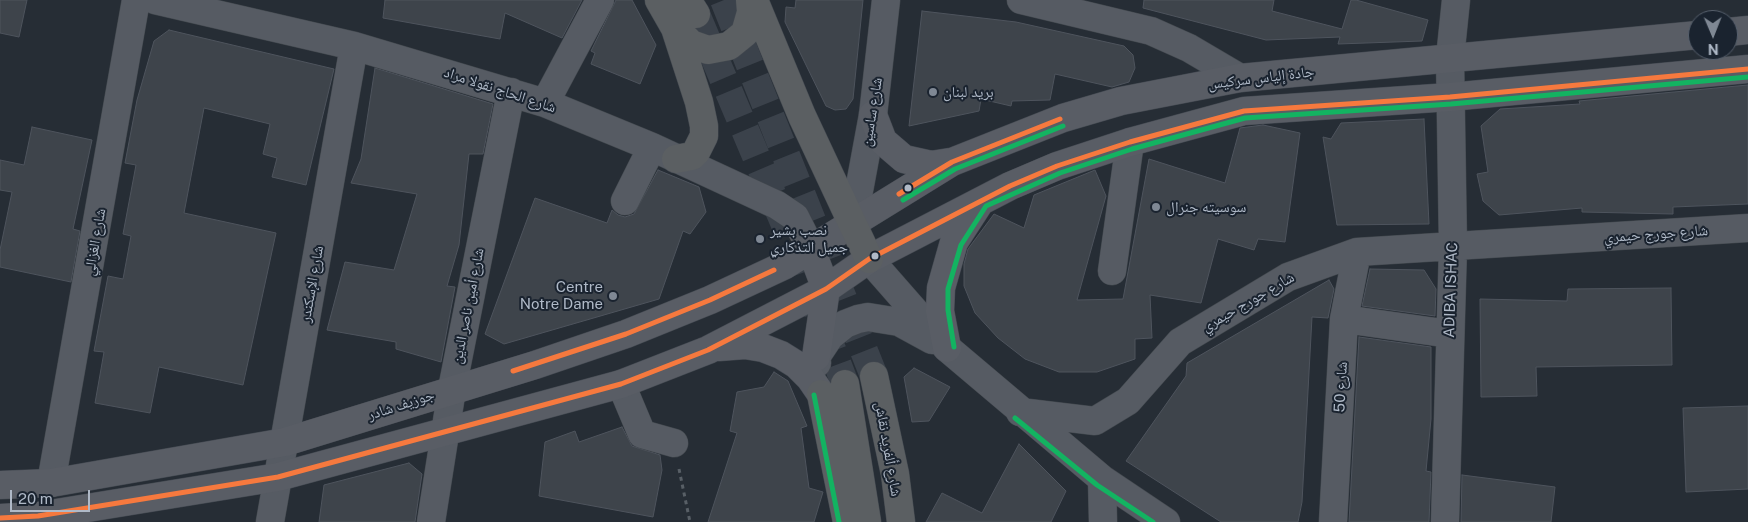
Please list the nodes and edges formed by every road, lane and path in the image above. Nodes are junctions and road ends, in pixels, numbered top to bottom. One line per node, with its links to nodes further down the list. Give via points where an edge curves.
1 (136, 0): 49 (street, شارع الغزالي)
2 (156, 0): 12 (street, شارع الحاج نقولا مراد)
3 (600, 0): 18 (street)
4 (660, 0): 10 (highway)
5 (750, 0): 10 (highway, via 751,12 745,33 729,46 708,50 691,44)
6 (754, 0): 26 (highway, via 802,116)
7 (886, 0): 19 (street, شارع ساسين)
8 (1021, 0): 15 (street, via 1151,31 1189,48)
9 (1456, 0): 13 (street, ADIBA ISHAC)
10 (686, 14): 22 (highway, via 704,136 692,156)
11 (1688, 36): 13 (main road, جادة إلياس سركيس)
12 (354, 46): 16 (street, شارع الحاج نقولا مراد); 45 (street, شارع الإسكندر)
13 (1450, 58): 15 (main road, جادة إلياس سركيس); 17 (street, ADIBA ISHAC)
14 (1748, 69): 17 (main road, جادة إلياس سركيس)
15 (1240, 78): 23 (main road, جادة إلياس سركيس, via 1121,101 1063,118)
16 (511, 92): 18 (street, شارع الحاج نقولا مراد); 41 (street, شارع أمين ناصر الدين)
17 (1450, 97): 20 (main road, جادة إلياس سركيس, via 1244,111); 28 (street, ADIBA ISHAC)
18 (545, 103): 21 (street, شارع الحاج نقولا مراد)
19 (873, 115): 23 (main road, via 883,141 904,159 931,166); 26 (street, شارع ساسين)
20 (1130, 142): 24 (main road, جادة إلياس سركيس, via 1057,166); 32 (street)
21 (652, 147): 22 (street, شارع الحاج نقولا مراد); 25 (street)
22 (676, 159): 29 (street, شارع الحاج نقولا مراد, via 786,210 795,217)
23 (952, 162): 26 (main road, جادة إلياس سركيس)
24 (981, 200): 31 (main road, جادة إلياس سركيس); 36 (main road, via 954,242 941,288 940,310)
25 (625, 201)
26 (853, 223): 29 (main road, جادة إلياس سركيس); 31 (highway)
27 (1748, 228): 28 (street, شارع جورج حيمري)
28 (1453, 247): 30 (street, شارع جورج حيمري); 35 (street, ADIBA ISHAC)
29 (811, 249): 33 (main road); 41 (main road, جوزيف شادر, via 785,265 710,300 626,334)
30 (1357, 252): 34 (street, شارع 50); 43 (street, شارع جورج حيمري, via 1288,277 1180,342 1128,401 1095,421)
31 (869, 259): 33 (main road); 36 (street)
32 (1112, 270)
33 (826, 289): 37 (main road); 38 (main road)
34 (1344, 319): 35 (street); 61 (street, شارع 50)
35 (1450, 334): 62 (street, ADIBA ISHAC)
36 (947, 348): 38 (street, via 899,322 868,317 837,330); 43 (street)
37 (708, 350): 40 (main road); 42 (main road, via 745,345 763,348 781,355 810,378)
38 (816, 357): 42 (street)
39 (874, 376): 58 (highway, شارع ألفريد نقاش, via 894,474)
40 (621, 384): 44 (main road); 46 (street, via 642,434)
41 (452, 389): 44 (street, شارع أمين ناصر الدين); 45 (main road, جوزيف شادر)
42 (833, 389): 56 (highway); 57 (highway, شارع ألفريد نقاش)
43 (1020, 412): 48 (street)
44 (444, 433): 47 (main road); 54 (street, شارع أمين ناصر الدين)
45 (285, 442): 47 (street, شارع الإسكندر); 49 (main road, جوزيف شادر)
46 (674, 444): 55 (path)
47 (278, 477): 52 (main road); 53 (street, شارع الإسكندر)
48 (1102, 479): 59 (street); 60 (street)
49 (51, 483): 50 (main road, جوزيف شادر)
50 (0, 485)
51 (0, 518): 52 (main road)
52 (38, 519)
53 (270, 522)
54 (431, 522)
55 (690, 522)
56 (847, 522)
57 (867, 522)
58 (900, 522)
59 (1103, 522)
60 (1166, 522)
61 (1333, 522)
62 (1445, 522)

